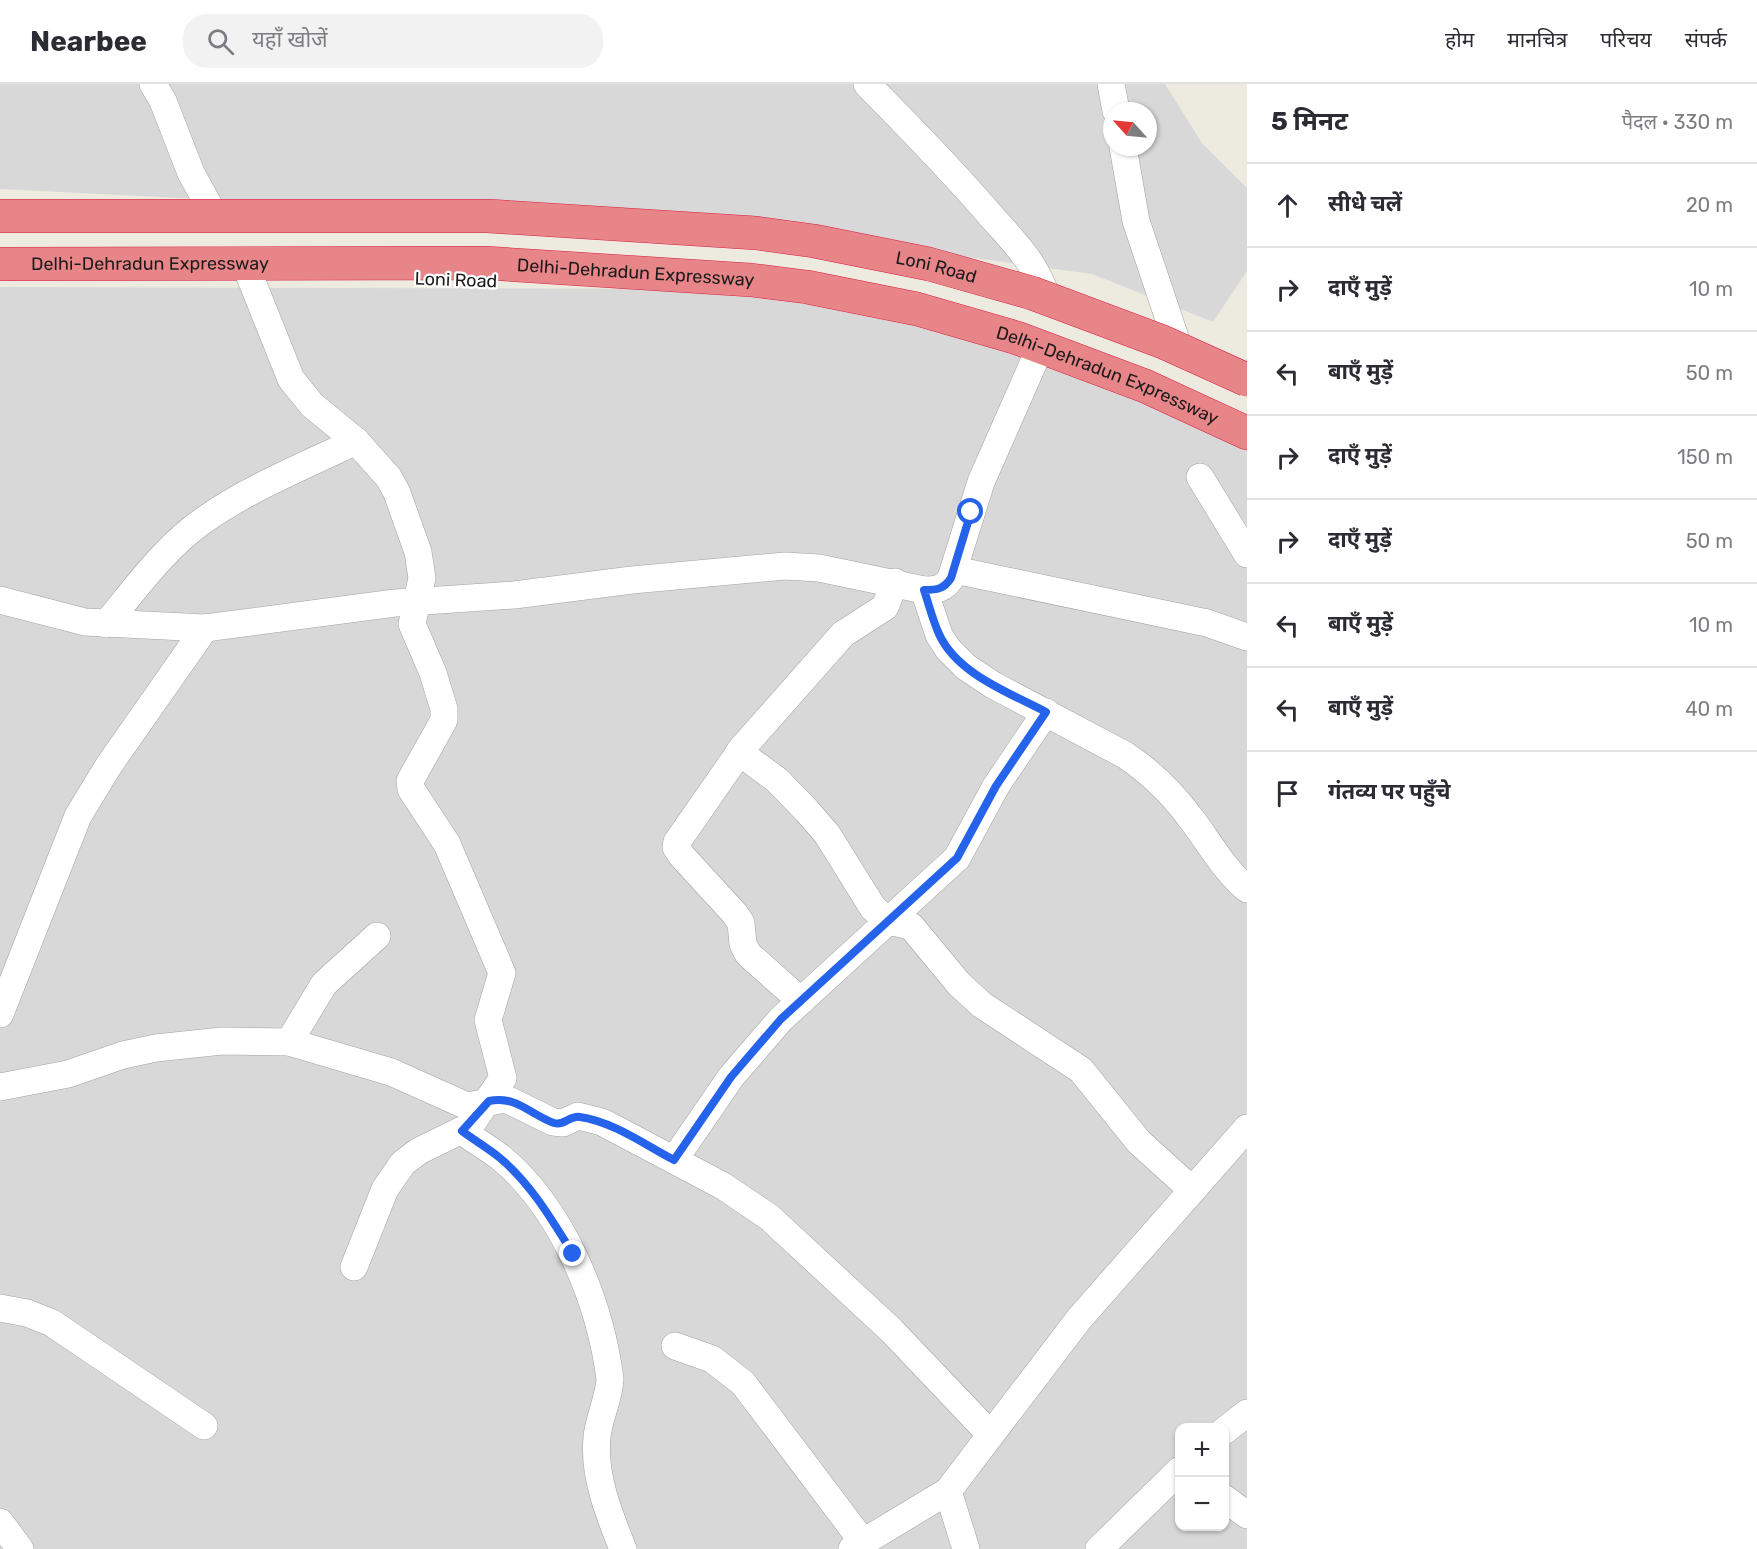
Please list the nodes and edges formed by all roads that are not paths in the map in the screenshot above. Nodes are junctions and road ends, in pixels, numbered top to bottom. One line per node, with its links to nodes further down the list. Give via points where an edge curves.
1 (153, 84): 8 (street)
2 (867, 84): 12 (street, via 972,193 1027,257 1038,272)
3 (1111, 84): 4 (street)
4 (1114, 102)
5 (1125, 156): 13 (street, via 1136,221)
6 (0, 206): 8 (highway, Loni Road)
7 (0, 216): 16 (highway, bridge, via 488,216 756,233 929,264 1032,293 1163,342)
8 (214, 216): 12 (highway, Loni Road, via 484,207 770,239 977,273)
9 (0, 264): 17 (highway, Delhi-Dehradun Expressway, via 486,263 807,287 917,309 1017,338 1145,386)
10 (249, 274): 11 (highway, Loni Road); 14 (highway, Loni Road, via 589,284 857,304); 18 (street, via 291,379 312,405)
11 (0, 278)
12 (1046, 295): 13 (highway, Loni Road, via 1127,320)
13 (1177, 343): 15 (highway, Loni Road)
14 (1036, 357): 19 (highway, Loni Road, via 1232,432); 22 (street, via 981,482)
15 (1247, 375)
16 (1247, 380)
17 (1247, 433)
18 (356, 441): 26 (street, via 389,478 397,493 418,552 422,578); 27 (street, via 252,490 202,521 157,562)
19 (1247, 442)
20 (1200, 477): 21 (street)
21 (1247, 554)
22 (955, 570): 24 (street, via 947,585); 29 (street, via 1173,615)
23 (895, 582): 24 (street); 26 (street, via 785,566); 31 (street, via 885,607 843,634)
24 (924, 590): 30 (street, via 939,635 954,655 993,685)
25 (0, 600): 27 (street)
26 (415, 603): 28 (street); 39 (street, via 414,634 434,673 444,720 410,781 411,789 447,844 502,973 488,1020 503,1078)
27 (106, 624): 28 (street)
28 (204, 628): 36 (street, via 78,816)
29 (1247, 637)
30 (1046, 712): 32 (street, via 1144,768 1188,813 1230,872); 33 (street, via 996,786 957,858)
31 (739, 752): 33 (street, via 777,780 807,811 827,834 873,908); 35 (street, via 680,835 676,847 741,922 743,944 753,961)
32 (1247, 888)
33 (888, 921): 35 (street); 43 (street, via 911,926 970,996 1081,1070 1139,1142)
34 (377, 936): 37 (street, via 324,984)
35 (801, 1001): 42 (street, via 731,1077)
36 (0, 1014)
37 (289, 1042): 38 (street, via 222,1041 156,1048 68,1074); 39 (street, via 391,1072 458,1103 475,1105)
38 (0, 1087)
39 (489, 1101): 41 (street); 42 (street, via 514,1102 559,1124 578,1116 602,1122)
40 (1247, 1128): 43 (street)
41 (462, 1131): 44 (street, via 403,1163 385,1190); 58 (street, via 517,1174 544,1207 582,1273 610,1379 597,1434 599,1479)
42 (674, 1160): 50 (street, via 769,1217 891,1330)
43 (1191, 1189): 50 (street, via 1079,1319)
44 (354, 1267)
45 (0, 1308): 48 (street, via 52,1323)
46 (675, 1346): 56 (street, via 712,1359 743,1383)
47 (1247, 1413): 49 (street)
48 (204, 1426)
49 (1229, 1427)
50 (990, 1434): 52 (street)
51 (1175, 1474): 60 (street)
52 (948, 1491): 56 (street); 59 (street)
53 (1229, 1502): 54 (street)
54 (1247, 1515)
55 (0, 1522): 57 (street)
56 (857, 1545)
57 (20, 1549)
58 (623, 1549)
59 (966, 1549)
60 (1099, 1549)

